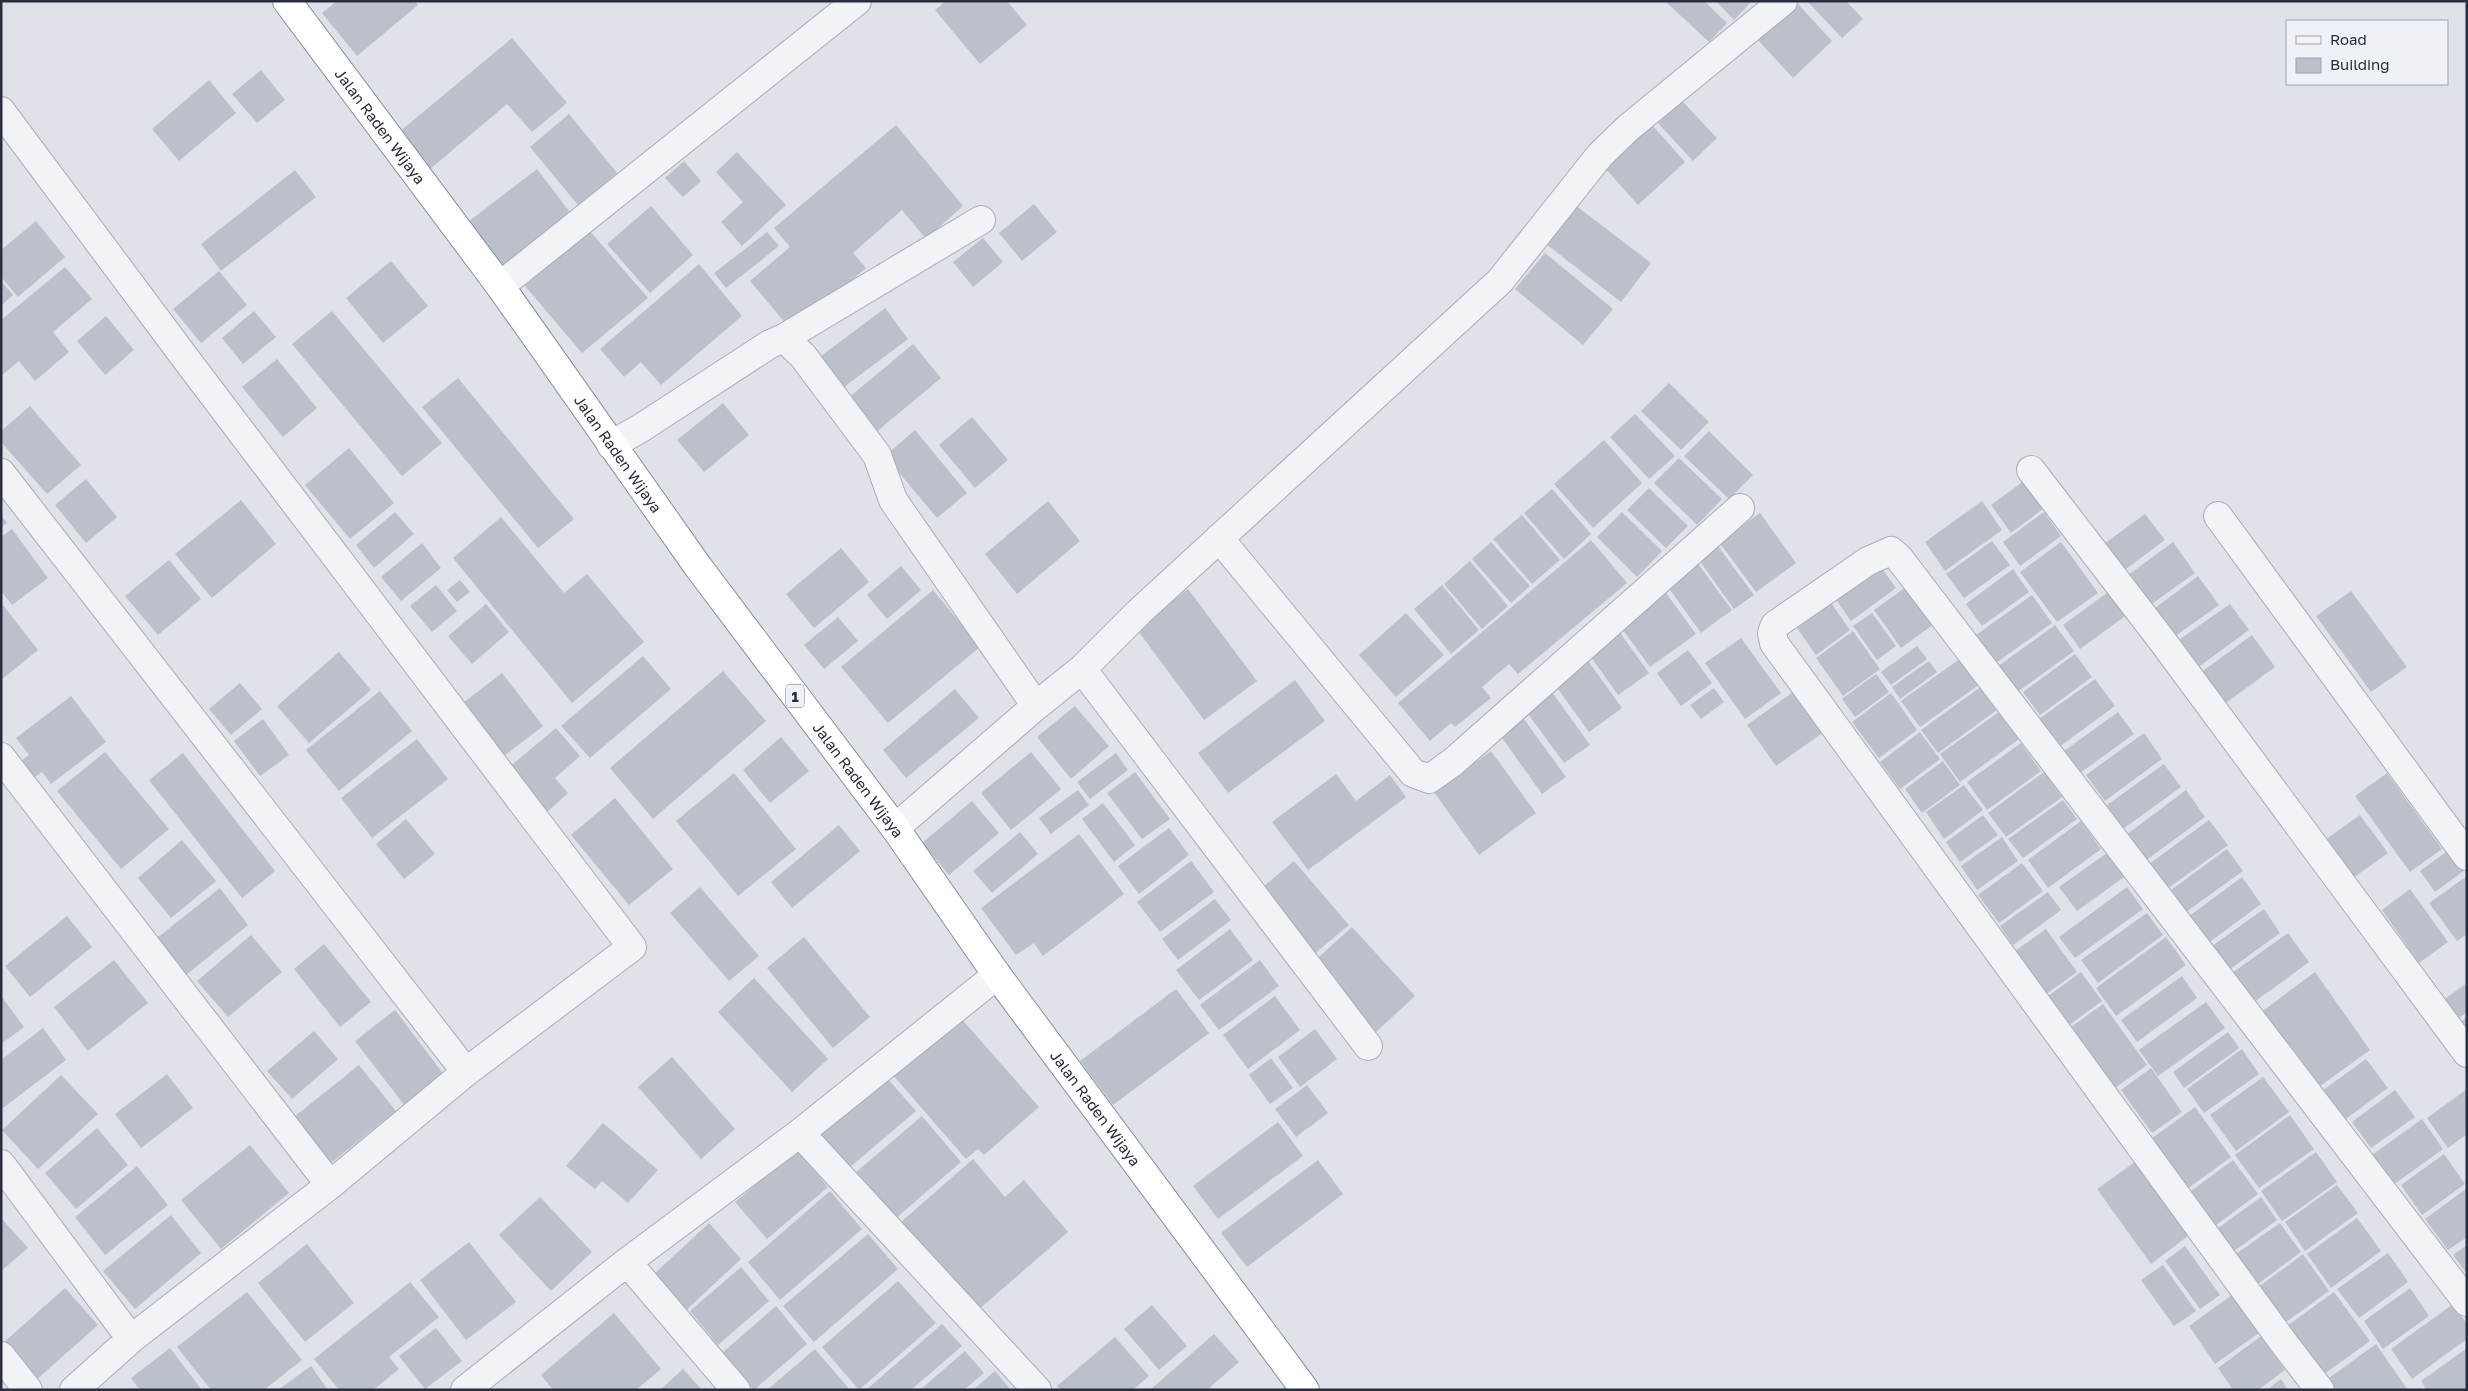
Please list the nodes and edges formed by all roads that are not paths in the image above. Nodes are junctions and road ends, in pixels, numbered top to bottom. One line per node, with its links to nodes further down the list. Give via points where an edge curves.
1 (287, 1): 6 (highway, Jalan Raden Wijaya / 1)
2 (857, 1): 6 (street)
3 (1783, 1): 13 (street, via 1628,128 1600,155 1492,288)
4 (1, 111): 22 (street, via 632,947)
5 (982, 220): 7 (street)
6 (500, 286): 8 (highway, Jalan Raden Wijaya / 1)
7 (784, 338): 8 (street); 15 (street, via 803,356 877,455 893,500)
8 (611, 445): 17 (highway, Jalan Raden Wijaya / 1)
9 (2031, 470): 21 (street, via 2161,639)
10 (1, 473): 22 (street)
11 (1740, 508): 13 (street, via 1453,762 1429,779 1413,773)
12 (2218, 516): 18 (street)
13 (1219, 538): 14 (street)
14 (1082, 668): 15 (street); 20 (street)
15 (1036, 706): 17 (street)
16 (1, 757): 25 (street)
17 (894, 828): 19 (highway, Jalan Raden Wijaya / 1)
18 (2467, 856)
19 (997, 976): 23 (street); 35 (highway, Jalan Raden Wijaya / 1)
20 (1368, 1046)
21 (2467, 1052)
22 (466, 1072): 25 (street)
23 (800, 1133): 26 (street); 34 (street)
24 (1, 1164): 28 (street)
25 (330, 1185): 28 (street)
26 (627, 1262): 32 (street); 33 (street)
27 (2467, 1302): 36 (street, via 1899,558 1891,551 1868,560 1775,625 1772,633 1774,643)
28 (131, 1339): 31 (street)
29 (1, 1356): 30 (street)
30 (28, 1390)
31 (74, 1390)
32 (465, 1390)
33 (736, 1390)
34 (1037, 1390)
35 (1305, 1390)
36 (2320, 1390)

